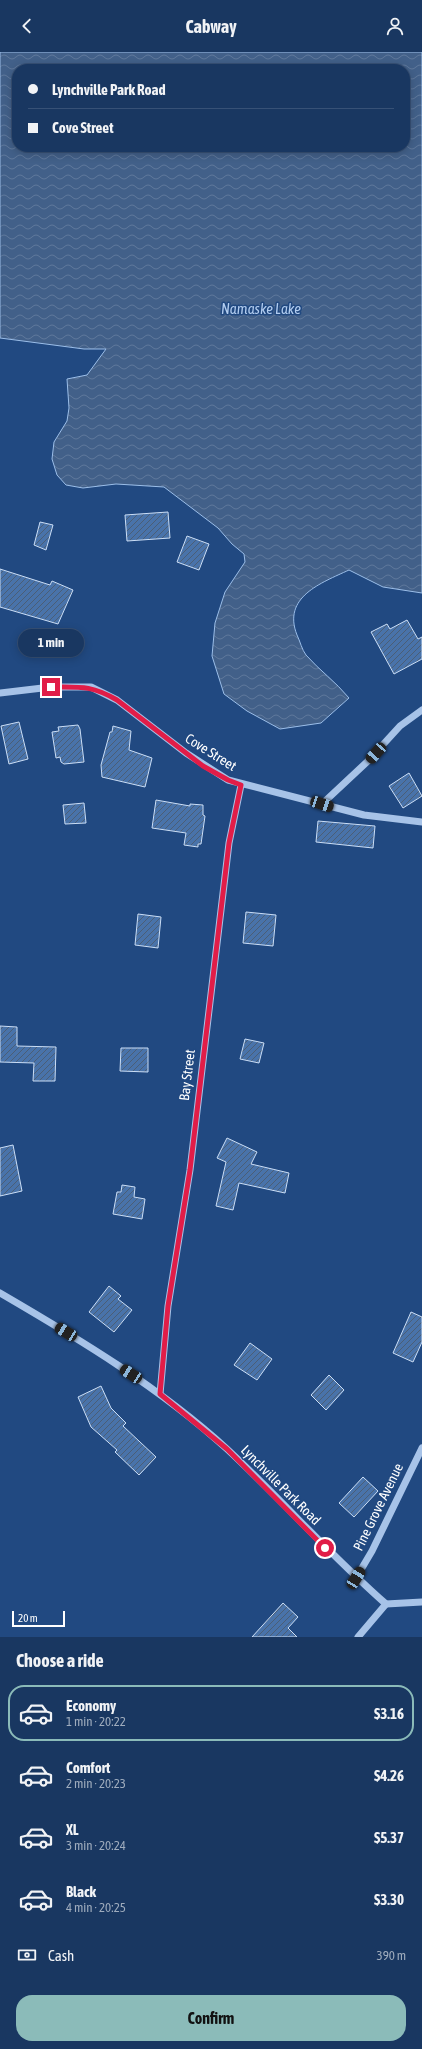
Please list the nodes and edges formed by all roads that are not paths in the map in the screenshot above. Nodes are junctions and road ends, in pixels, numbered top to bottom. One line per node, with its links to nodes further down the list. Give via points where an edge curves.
1 (0, 693): 3 (street, Cove Street, via 51,687 91,687 102,691 215,773)
2 (422, 710): 4 (street, via 400,726 364,766)
3 (241, 785): 4 (street, Cove Street); 7 (street, Bay Street, via 229,843 190,1170 168,1306)
4 (322, 804): 5 (street, Cove Street, via 364,815)
5 (422, 822)
6 (0, 1293): 7 (street, Lynchville Park Road, via 66,1332)
7 (160, 1394): 9 (street, Lynchville Park Road, via 227,1449)
8 (422, 1448): 9 (street, Pine Grove Avenue, via 376,1545)
9 (356, 1578): 11 (street, Lynchville Park Road)
10 (422, 1602): 11 (street)
11 (386, 1604): 12 (street)
12 (358, 1637)

